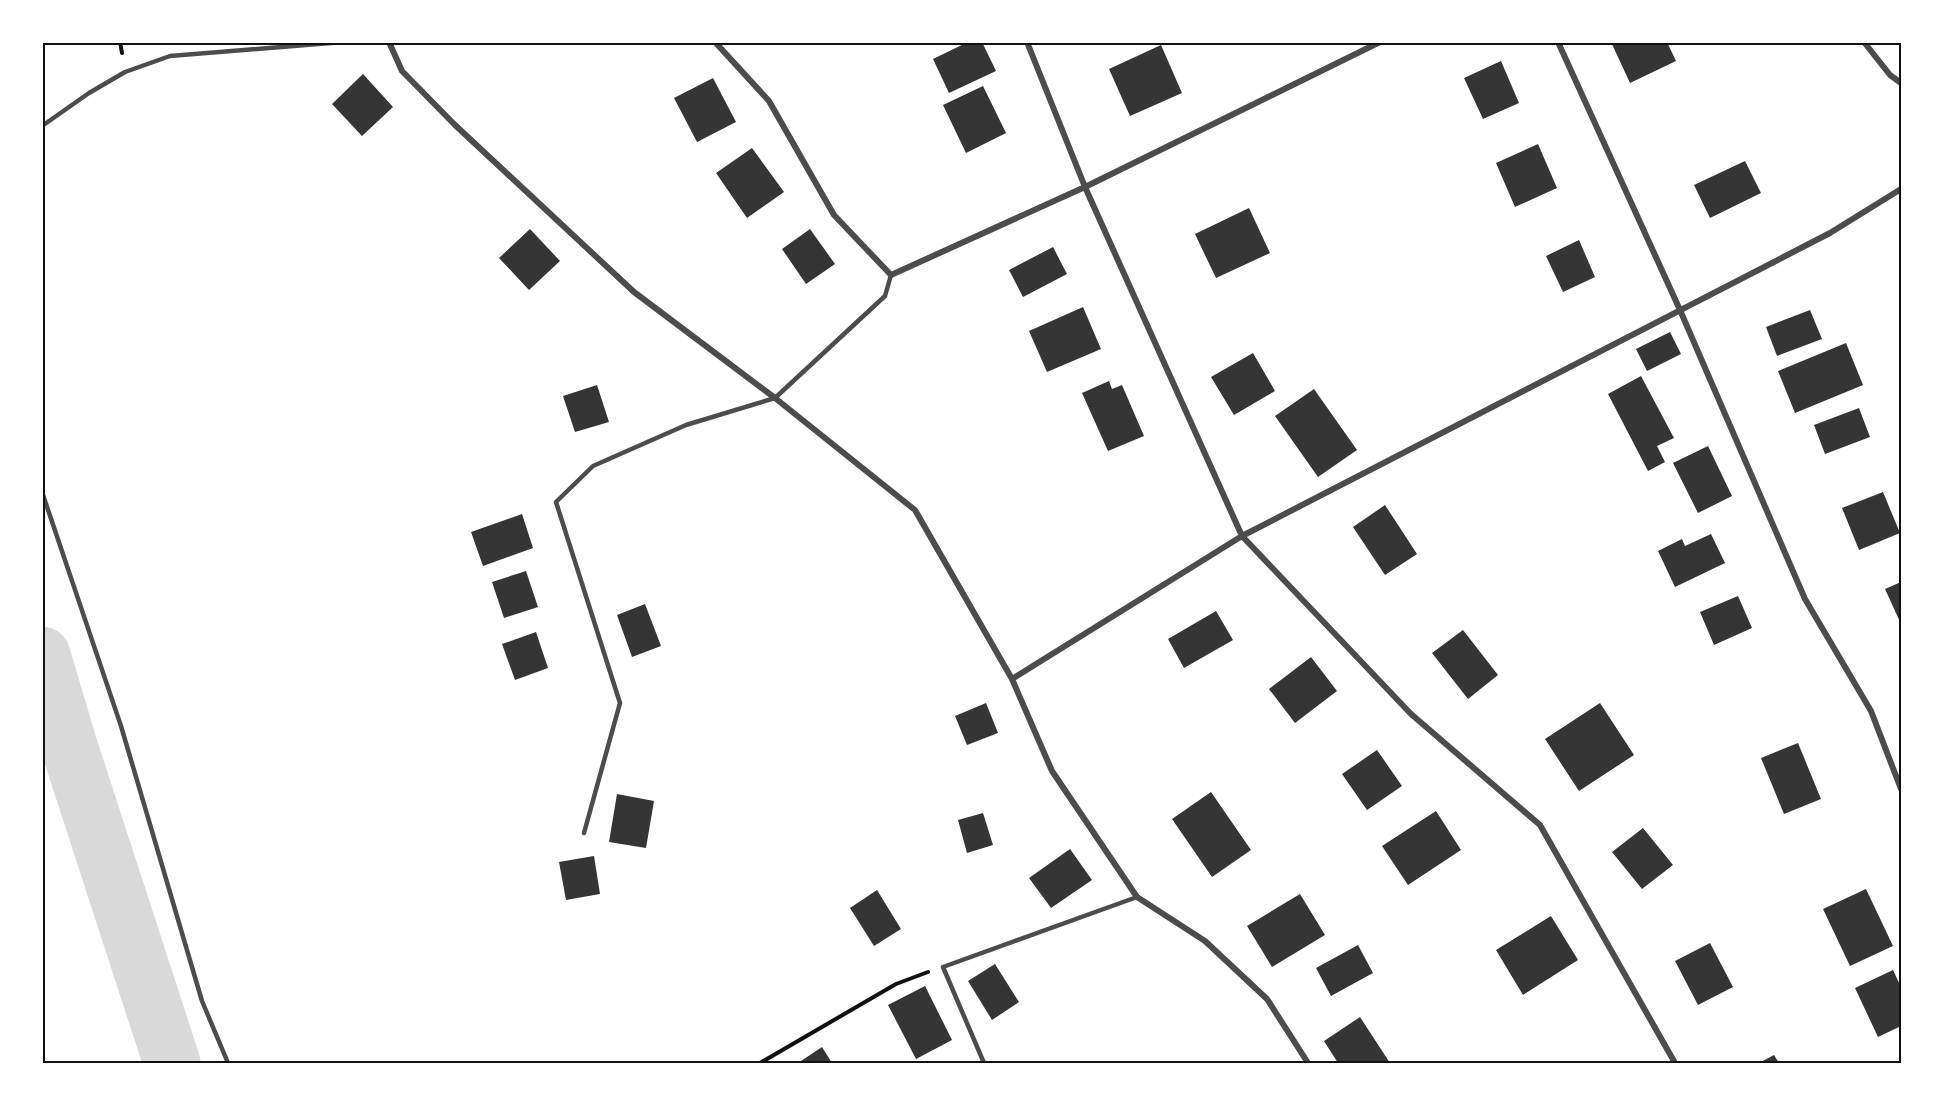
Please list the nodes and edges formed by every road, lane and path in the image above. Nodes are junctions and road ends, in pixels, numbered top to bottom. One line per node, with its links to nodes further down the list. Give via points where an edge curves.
1 (343, 42): 9 (lane, via 170,56 125,72)
2 (389, 42): 14 (street, via 402,71 454,125 634,292)
3 (715, 42): 12 (street, via 769,101 834,214)
4 (1027, 42): 10 (street)
5 (1380, 42): 10 (street)
6 (1558, 42): 13 (street)
7 (1864, 42): 8 (street)
8 (1901, 83)
9 (42, 126)
10 (1085, 187): 12 (street); 16 (street)
11 (1901, 189): 13 (street, via 1830,233)
12 (891, 275): 14 (lane, via 885,296)
13 (1680, 310): 16 (street); 18 (street, via 1805,599 1871,711)
14 (775, 398): 17 (street, via 915,510); 19 (lane, via 686,425 593,466 556,502 620,703)
15 (42, 492): 22 (lane, via 121,726 202,1000)
16 (1242, 536): 17 (street); 26 (street, via 1411,714 1540,825)
17 (1012, 679): 20 (street, via 1052,771)
18 (1901, 789)
19 (584, 833)
20 (1137, 897): 21 (lane); 25 (street, via 1205,941 1267,999)
21 (943, 967): 23 (path, via 896,984); 24 (lane)
22 (228, 1063)
23 (760, 1063)
24 (984, 1063)
25 (1308, 1063)
26 (1675, 1063)

